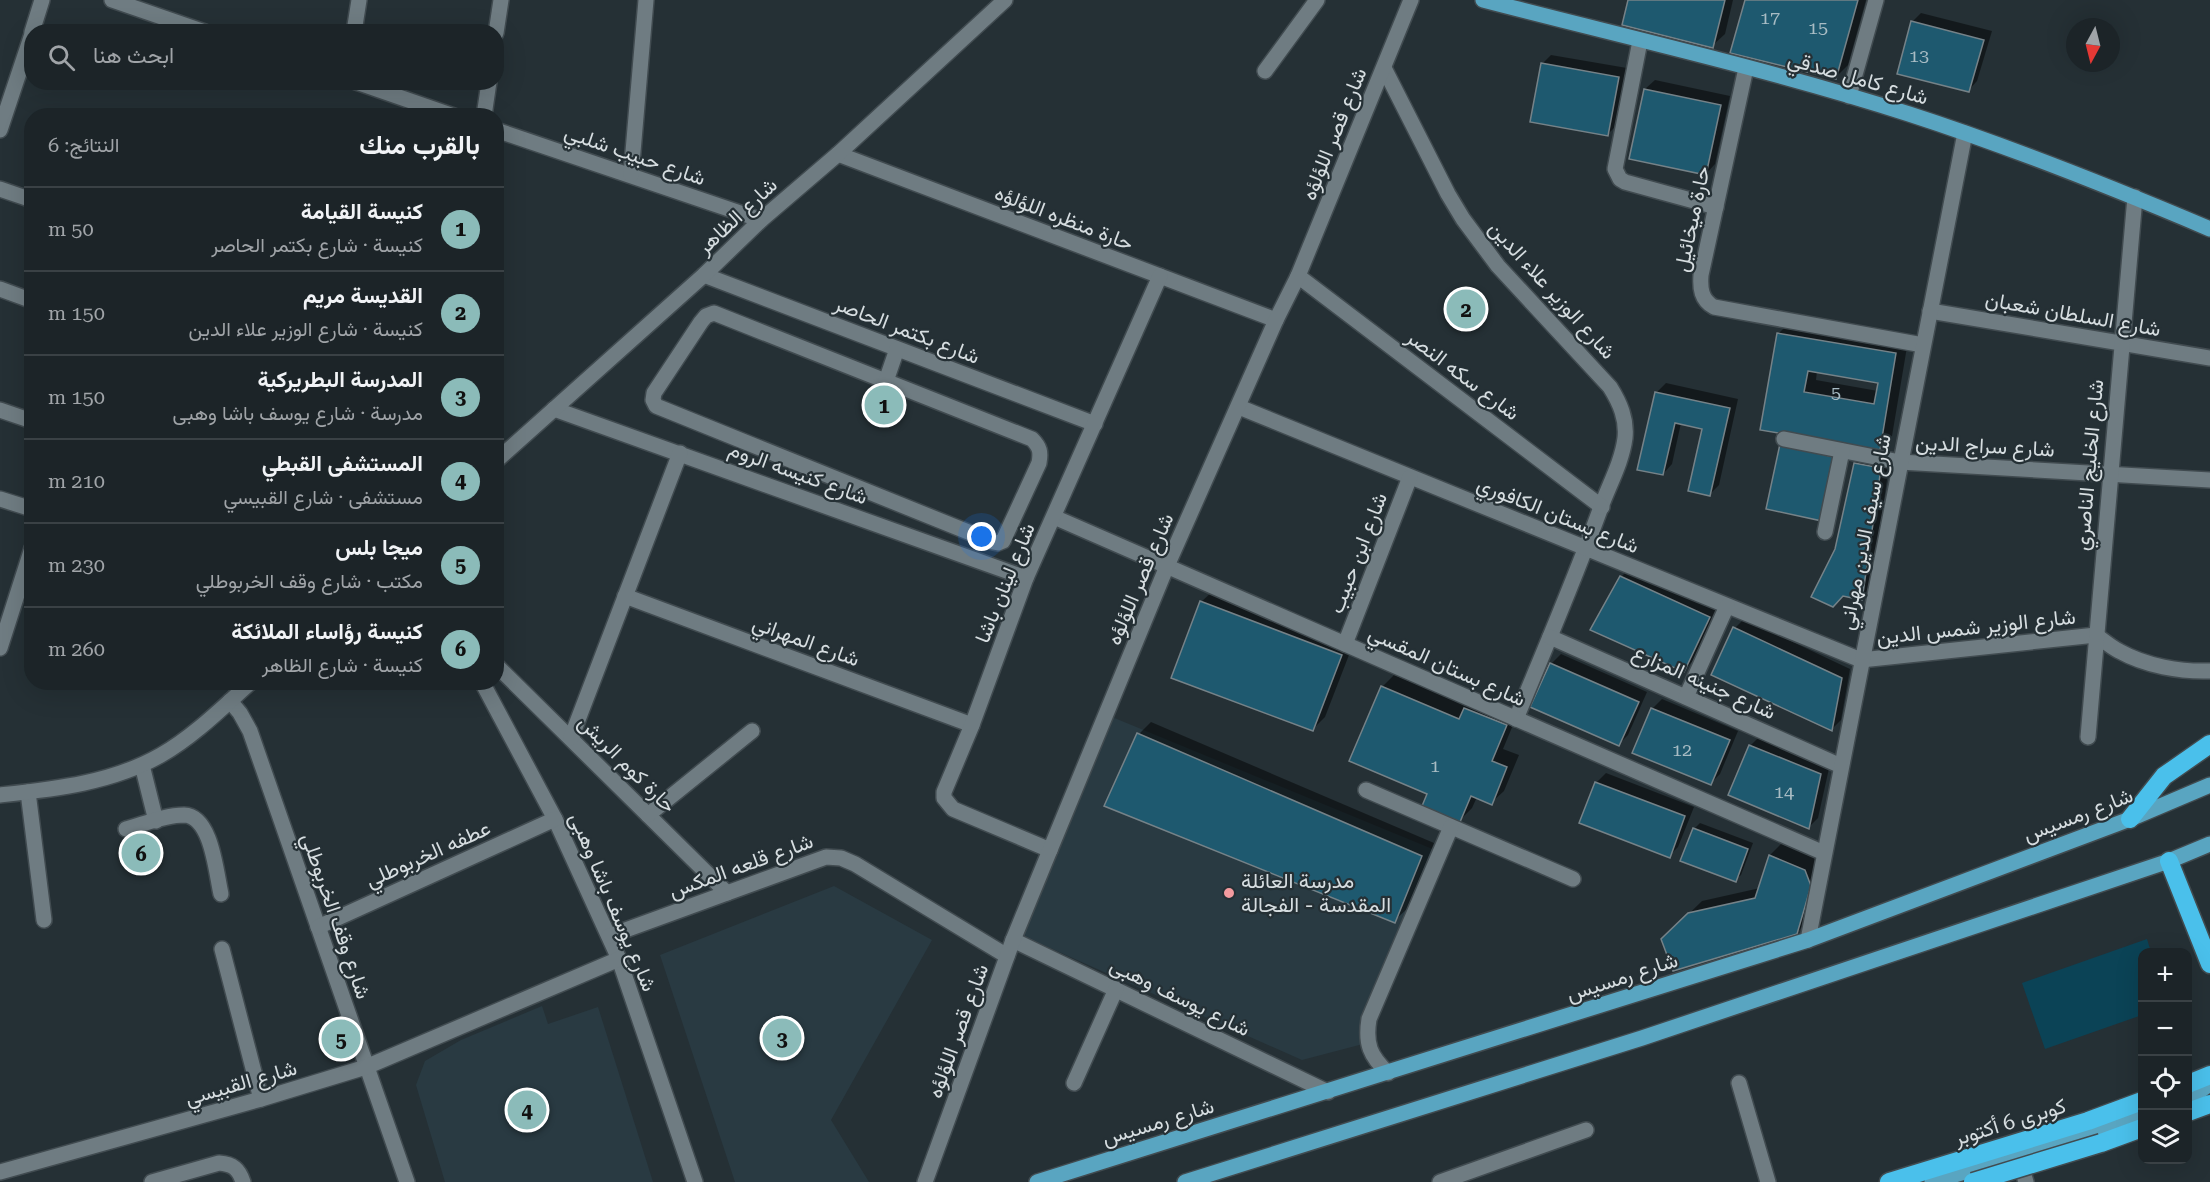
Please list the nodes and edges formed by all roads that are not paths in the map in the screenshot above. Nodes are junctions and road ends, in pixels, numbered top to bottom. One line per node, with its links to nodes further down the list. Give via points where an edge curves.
1 (42, 0): 11 (street)
2 (112, 0): 12 (street)
3 (359, 0): 13 (street)
4 (501, 0): 14 (street)
5 (646, 0): 29 (street)
6 (1005, 0): 28 (street, شارع الظاهر)
7 (1317, 0): 19 (street)
8 (1411, 0): 17 (street, شارع قصر اللؤلؤه)
9 (1483, 0): 15 (main road, شارع كامل صدقي)
10 (1876, 0): 22 (street)
11 (35, 24)
12 (182, 24)
13 (355, 24)
14 (497, 24)
15 (1640, 40): 18 (main road, شارع كامل صدقي); 33 (street, via 1617,174 1625,182)
16 (24, 57): 25 (street)
17 (1384, 68): 38 (street, شارع قصر اللؤلؤه); 63 (street, شارع الوزير علاء الدين, via 1463,219 1498,266 1620,402 1625,438)
18 (1746, 68): 22 (main road, شارع كامل صدقي); 33 (street, حارة ميخائيل)
19 (1265, 71)
20 (379, 90): 23 (street)
21 (488, 90): 24 (street)
22 (1849, 96): 27 (main road, شارع كامل صدقي)
23 (431, 108)
24 (485, 108)
25 (0, 130)
26 (504, 133): 29 (street, شارع حبيب شلبي)
27 (1965, 133): 32 (main road, شارع كامل صدقي); 41 (street, شارع سيف الدين مهراني)
28 (838, 154): 34 (street, شارع الظاهر); 37 (street, حارة منظره اللؤلؤه)
29 (631, 176): 34 (street, شارع حبيب شلبي)
30 (0, 189): 31 (street)
31 (24, 197)
32 (2135, 197): 35 (main road, شارع كامل صدقي); 43 (street, شارع الخليج الناصري)
33 (1716, 207): 44 (street, حارة ميخائيل, via 1700,286 1708,304)
34 (761, 220): 36 (street, شارع الظاهر)
35 (2210, 229)
36 (704, 275): 45 (street, شارع بكتمر الحاصر); 49 (street, شارع الظاهر)
37 (1160, 276): 42 (street, حارة منظره اللؤلؤه); 52 (street, شارع لينان باشا)
38 (1299, 276): 42 (street, شارع قصر اللؤلؤه); 63 (street, شارع سكه النصر)
39 (0, 289): 40 (street)
40 (24, 298)
41 (1930, 311): 43 (street, شارع السلطان شعبان); 44 (street, شارع سيف الدين مهراني)
42 (1276, 320): 48 (street, شارع قصر اللؤلؤه)
43 (2121, 343): 46 (street, شارع السلطان شعبان); 58 (street, شارع الخليج الناصري)
44 (1923, 345): 57 (street, شارع سيف الدين مهراني)
45 (897, 349): 47 (street); 52 (street, شارع بكتمر الحاصر)
46 (2210, 358)
47 (886, 381): 47 (street, via 714,313 701,322 653,400 662,410 993,542 1003,541 1039,463 1039,445)
48 (1239, 408): 59 (street, شارع بستان الكافوري); 67 (street, شارع قصر اللؤلؤه)
49 (554, 409): 55 (street, شارع كنيسه الروم); 56 (street, شارع الظاهر)
50 (0, 410): 51 (street)
51 (24, 418)
52 (1095, 424): 64 (street, شارع لينان باشا)
53 (1784, 439): 54 (street, شارع سراج الدين)
54 (1842, 451): 57 (street, شارع سراج الدين); 65 (street)
55 (680, 453): 69 (street, شارع كنيسه الروم); 70 (street)
56 (504, 454)
57 (1900, 462): 58 (street, شارع سراج الدين); 76 (street, شارع سيف الدين مهراني)
58 (2110, 475): 60 (street, شارع سراج الدين); 72 (street, شارع الخليج الناصري)
59 (1410, 477): 66 (street, شارع بستان الكافوري); 74 (street, شارع ابن حبيب)
60 (2210, 480)
61 (0, 499): 62 (street)
62 (24, 506)
63 (1602, 507): 66 (street, شارع الوزير علاء الدين)
64 (1054, 517): 67 (street, شارع بستان المقسي); 69 (street, شارع لينان باشا)
65 (1825, 532)
66 (1586, 550): 71 (street, شارع بستان الكافوري); 73 (street, شارع الوزير علاء الدين)
67 (1167, 566): 74 (street, شارع بستان المقسي); 102 (street, شارع قصر اللؤلؤه)
68 (24, 573): 75 (street)
69 (1026, 578): 84 (street, شارع لينان باشا)
70 (625, 596): 84 (street, شارع المهراني); 87 (street)
71 (1727, 606): 76 (street, شارع بستان الكافوري); 81 (street)
72 (2096, 635): 76 (street, شارع الوزير شمس الدين); 77 (street, via 2143,661 2195,672); 86 (street, شارع الخليج الناصري)
73 (1550, 637): 81 (street, شارع جنينه المزارع); 83 (street, شارع الوزير علاء الدين)
74 (1345, 644): 83 (street, شارع بستان المقسي)
75 (0, 648)
76 (1861, 660): 90 (street, شارع سيف الدين مهراني)
77 (2210, 671)
78 (504, 673): 87 (street, حارة كوم الريش)
79 (242, 690): 82 (street)
80 (486, 690): 96 (street, شارع يوسف باشا وهبى)
81 (1686, 697): 90 (street, شارع جنينه المزارع)
82 (230, 701): 89 (street, via 200,728); 109 (street, شارع وقف الخربوطلي, via 250,731)
83 (1516, 719): 103 (street, شارع بستان المقسي)
84 (972, 724): 102 (street, شارع لينان باشا, via 944,798 953,809)
85 (752, 731): 95 (street)
86 (2088, 737)
87 (571, 738): 95 (street, حارة كوم الريش)
88 (2210, 744): 97 (highway, via 2164,776)
89 (142, 765): 93 (street, via 89,783); 98 (street)
90 (1841, 766): 103 (street, شارع سيف الدين مهراني)
91 (2210, 785): 97 (main road, شارع رمسيس)
92 (1366, 790): 99 (street)
93 (28, 792): 94 (street); 108 (street)
94 (0, 795)
95 (648, 815): 106 (street, حارة كوم الريش)
96 (555, 819): 109 (street, عطفه الخربوطلي); 110 (street, شارع يوسف باشا وهبى)
97 (2130, 819): 112 (main road, شارع رمسيس)
98 (156, 821): 100 (street); 107 (street, via 186,815 204,827)
99 (1451, 827): 105 (street); 119 (street, via 1369,1019 1366,1034 1370,1049)
100 (126, 829)
101 (2210, 844): 104 (main road)
102 (1050, 850): 111 (street, شارع قصر اللؤلؤه)
103 (1824, 853): 112 (street, شارع سيف الدين مهراني)
104 (2169, 861): 116 (highway); 143 (main road, via 1642,1038)
105 (1573, 879)
106 (727, 893): 110 (street, شارع قلعه المكس); 114 (street, شارع قلعه المكس, via 826,857 841,858)
107 (221, 894)
108 (44, 920)
109 (318, 927): 118 (street, شارع وقف الخربوطلي)
110 (609, 936): 115 (street, شارع يوسف باشا وهبى)
111 (1013, 940): 114 (street, شارع قصر اللؤلؤه); 117 (street, شارع يوسف وهبى)
112 (1808, 940): 119 (main road, شارع رمسيس)
113 (222, 949): 127 (street)
114 (1007, 956): 141 (street, شارع قصر اللؤلؤه)
115 (619, 959): 118 (street, شارع القبيسي); 140 (street, شارع يوسف باشا وهبى)
116 (2210, 964)
117 (1116, 989): 122 (street); 125 (street, شارع يوسف وهبى)
118 (366, 1067): 127 (street, شارع القبيسي); 139 (street, شارع وقف الخربوطلي)
119 (1388, 1073): 125 (main road, شارع رمسيس)
120 (2210, 1075): 121 (highway)
121 (2192, 1082)
122 (1074, 1083)
123 (1739, 1083): 145 (street)
124 (2210, 1084): 126 (main road)
125 (1328, 1092): 142 (main road, شارع رمسيس)
126 (2192, 1096)
127 (261, 1099): 136 (street, شارع القبيسي)
128 (2138, 1102): 146 (highway, كوبرى 6 أكتوبر)
129 (2210, 1104): 130 (highway)
130 (2192, 1110)
131 (2138, 1114): 134 (main road)
132 (2138, 1129): 148 (highway, bridge)
133 (1586, 1131): 144 (street)
134 (2018, 1156): 135 (main road); 150 (street)
135 (2001, 1161): 147 (main road); 149 (street)
136 (0, 1172)
137 (152, 1182): 138 (street, via 219,1163 236,1168)
138 (243, 1182)
139 (407, 1182)
140 (695, 1182)
141 (925, 1182)
142 (1037, 1182)
143 (1185, 1182)
144 (1440, 1182)
145 (1768, 1182)
146 (1889, 1182)
147 (1932, 1182)
148 (1973, 1182)
149 (2008, 1182)
150 (2026, 1182)

